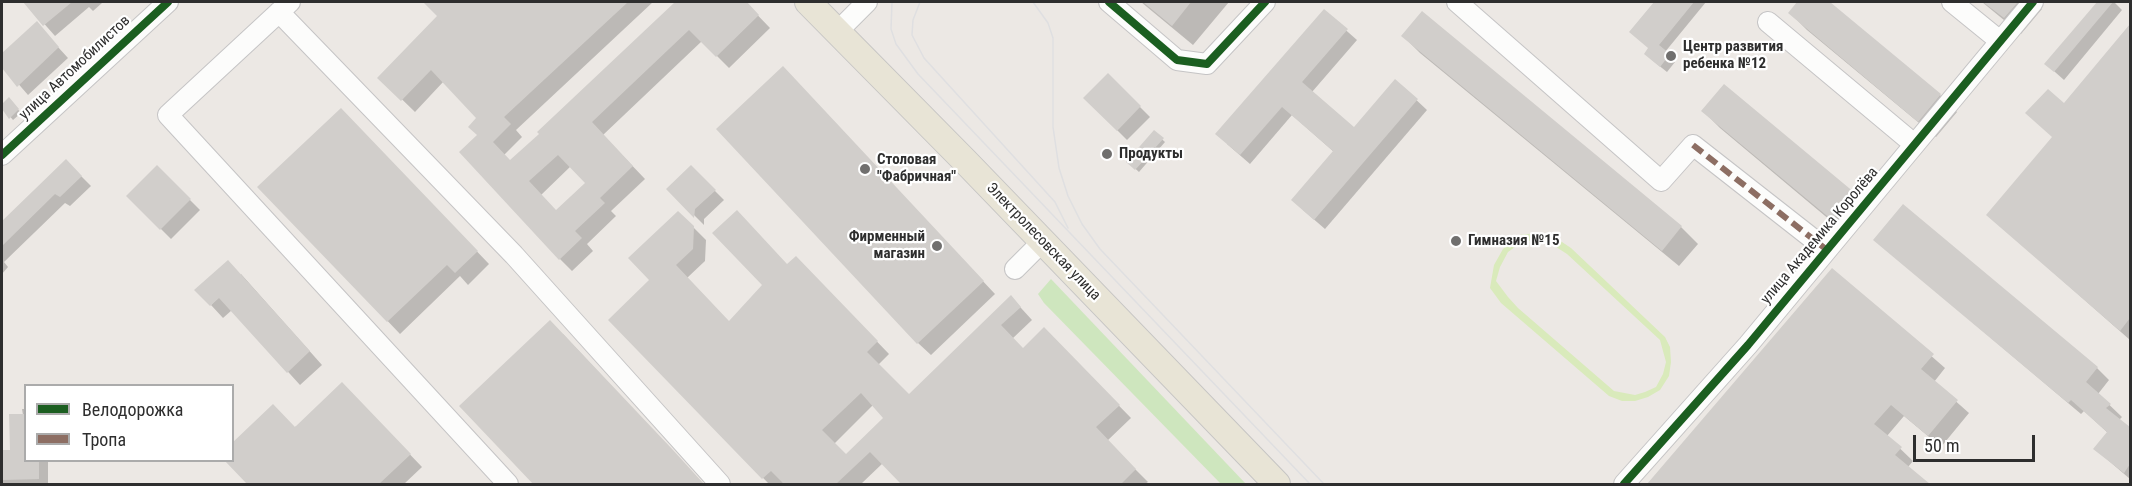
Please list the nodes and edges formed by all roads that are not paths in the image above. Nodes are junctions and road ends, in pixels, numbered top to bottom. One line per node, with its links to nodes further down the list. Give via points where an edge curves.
1 (168, 2): 14 (street, улица Автомобилистов)
2 (808, 2): 11 (main road, Электролесовская улица)
3 (867, 2): 11 (street)
4 (1109, 2): 5 (street, via 1177,60 1207,64)
5 (1265, 2)
6 (1457, 2): 16 (street, via 1661,181 1694,145)
7 (1952, 2): 12 (street)
8 (2032, 2): 12 (street, улица Академика Королёва)
9 (285, 7): 18 (street, via 168,115); 19 (street)
10 (1768, 21): 13 (street)
11 (837, 32): 15 (main road, Электролесовская улица)
12 (2000, 41): 13 (street, улица Академика Королёва)
13 (1914, 144): 16 (street, улица Академика Королёва)
14 (2, 155)
15 (1042, 242): 17 (street); 20 (main road, Электролесовская улица)
16 (1827, 250): 21 (street, улица Академика Королёва)
17 (1015, 268)
18 (508, 484)
19 (720, 484)
20 (1276, 484)
21 (1624, 484)

